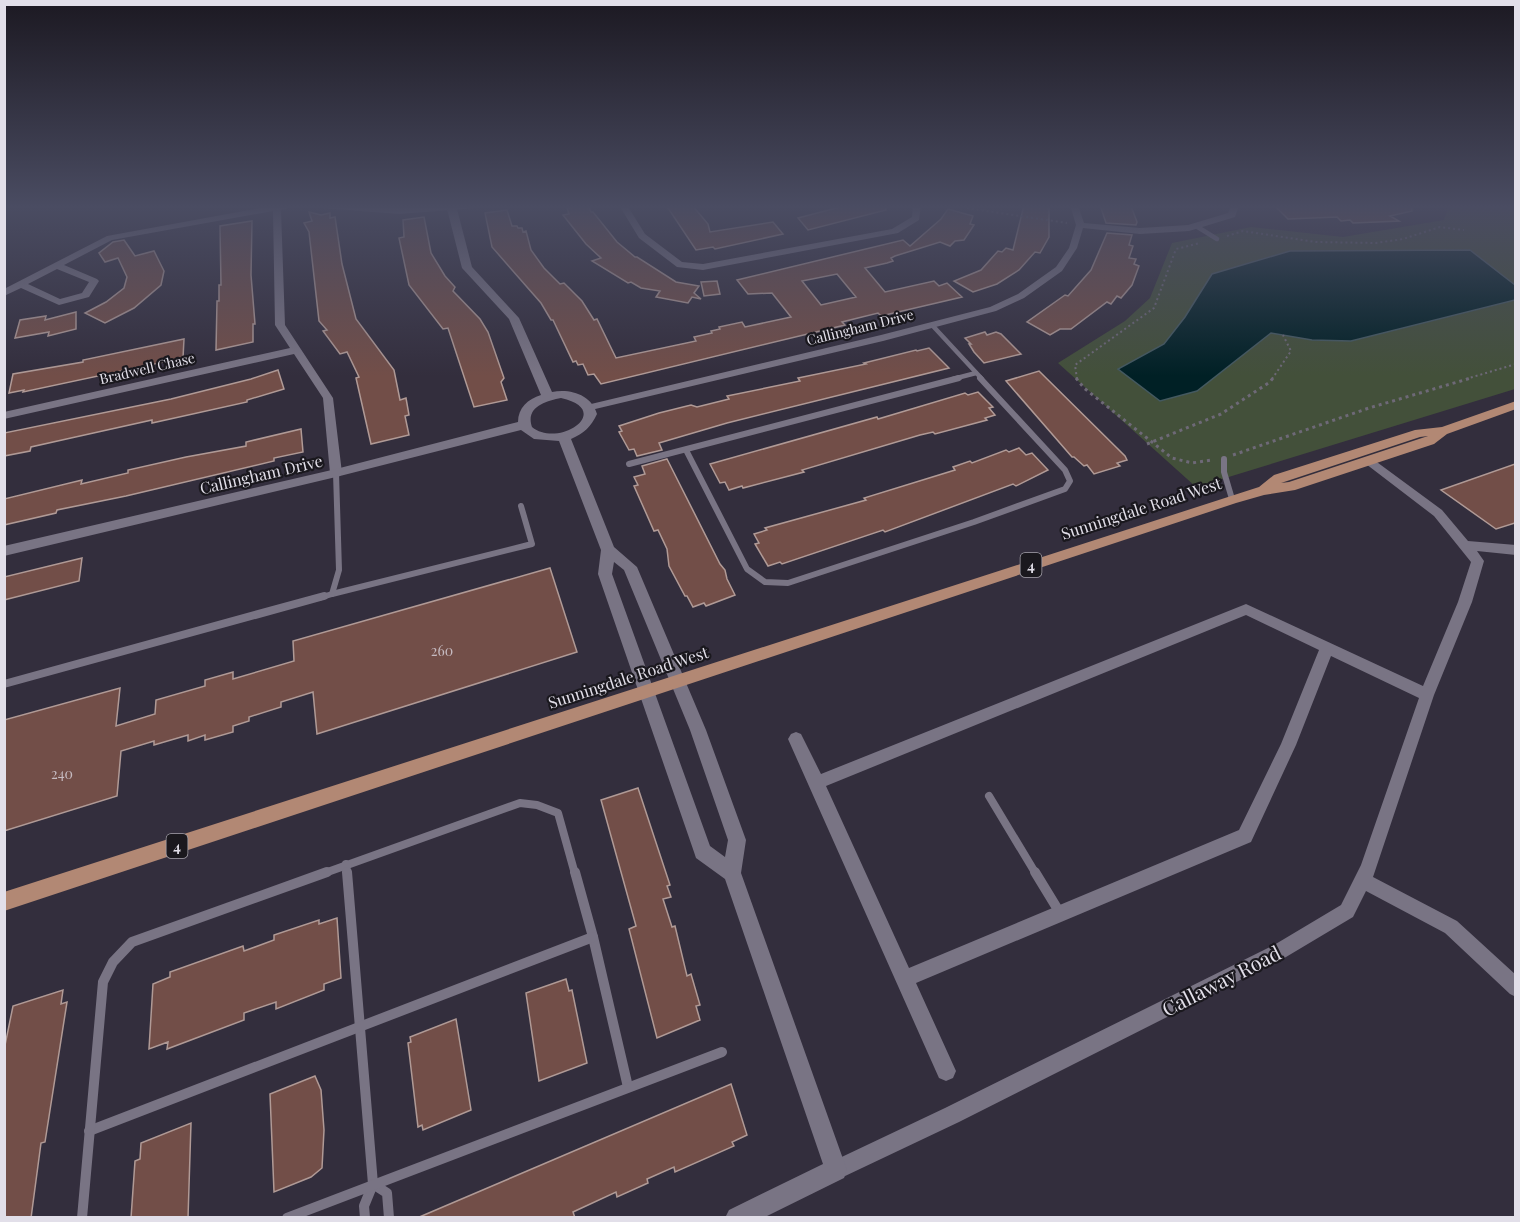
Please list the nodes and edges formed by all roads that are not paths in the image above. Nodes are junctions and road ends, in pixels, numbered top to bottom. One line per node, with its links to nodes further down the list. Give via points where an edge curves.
1 (62, 262): 7 (street)
2 (278, 262): 11 (street, via 280,325)
3 (465, 262): 13 (street, via 514,318)
4 (676, 262): 5 (street, via 703,267)
5 (729, 262)
6 (1064, 262): 10 (street, Callingham Drive, via 1045,282 1021,296 993,309)
7 (56, 265): 8 (street); 8 (street, via 94,281 86,295 59,302)
8 (21, 284): 9 (street)
9 (4, 293)
10 (932, 325): 12 (lane); 15 (street, Callingham Drive)
11 (297, 350): 16 (street, Bradwell Chase); 24 (street, via 328,398)
12 (976, 373): 20 (lane); 20 (lane, via 1065,470 1070,481 1065,489 788,583 755,579 747,569)
13 (548, 396): 15 (street, via 574,396); 17 (street, via 528,408)
14 (1515, 405): 18 (main road, Sunningdale Road West / 4)
15 (591, 407): 19 (street, via 590,421 584,428)
16 (4, 416)
17 (523, 425): 19 (street, via 538,437); 24 (street, Callingham Drive)
18 (1443, 431): 22 (main road, Sunningdale Road West, via 1430,441); 25 (main road, Sunningdale Road West / 4, via 1419,433 1279,478)
19 (564, 437): 29 (street)
20 (686, 450): 23 (lane)
21 (1224, 459): 26 (lane)
22 (1370, 461): 25 (main road, Sunningdale Road West, via 1290,487); 28 (street, Callaway Road, via 1438,513)
23 (629, 464)
24 (336, 473): 31 (street, Callingham Drive); 32 (lane, via 339,570)
25 (1264, 490): 26 (main road, Sunningdale Road West / 4)
26 (1232, 499): 34 (main road, Sunningdale Road West / 4)
27 (521, 506): 32 (lane, via 532,544)
28 (1465, 545): 30 (street); 37 (street, Callaway Road, via 1478,561)
29 (608, 550): 34 (street, via 630,567); 36 (street, via 605,574)
30 (1515, 550)
31 (4, 551)
32 (332, 594): 35 (lane)
33 (1327, 647): 37 (street); 39 (street, via 1246,609); 45 (street, via 1288,745 1245,836)
34 (678, 680): 36 (main road, Sunningdale Road West / 4); 42 (street, via 737,840)
35 (4, 684)
36 (646, 692): 42 (street, via 703,852); 44 (main road, Sunningdale Road West / 4)
37 (1427, 695): 43 (street, Callaway Road)
38 (796, 740): 39 (street)
39 (817, 783): 47 (street)
40 (989, 796): 45 (lane)
41 (346, 864): 46 (lane, via 520,803 537,805 558,813); 49 (lane); 53 (lane, via 132,942 113,962 103,982)
42 (732, 873): 54 (street)
43 (1362, 880): 48 (street, via 1451,927); 54 (street, Callaway Road, via 1347,911 1280,951)
44 (4, 902)
45 (1060, 913): 47 (street)
46 (593, 937): 49 (lane); 52 (lane)
47 (905, 979): 51 (street)
48 (1515, 988)
49 (360, 1028): 53 (lane); 55 (lane)
50 (722, 1052): 52 (lane)
51 (946, 1071)
52 (628, 1087): 55 (lane)
53 (89, 1131): 56 (lane)
54 (836, 1170): 60 (street, Callaway Road)
55 (373, 1184): 57 (lane); 58 (lane, via 364,1206); 59 (lane, via 387,1193)
56 (82, 1218)
57 (288, 1218)
58 (365, 1218)
59 (389, 1218)
60 (737, 1218)

